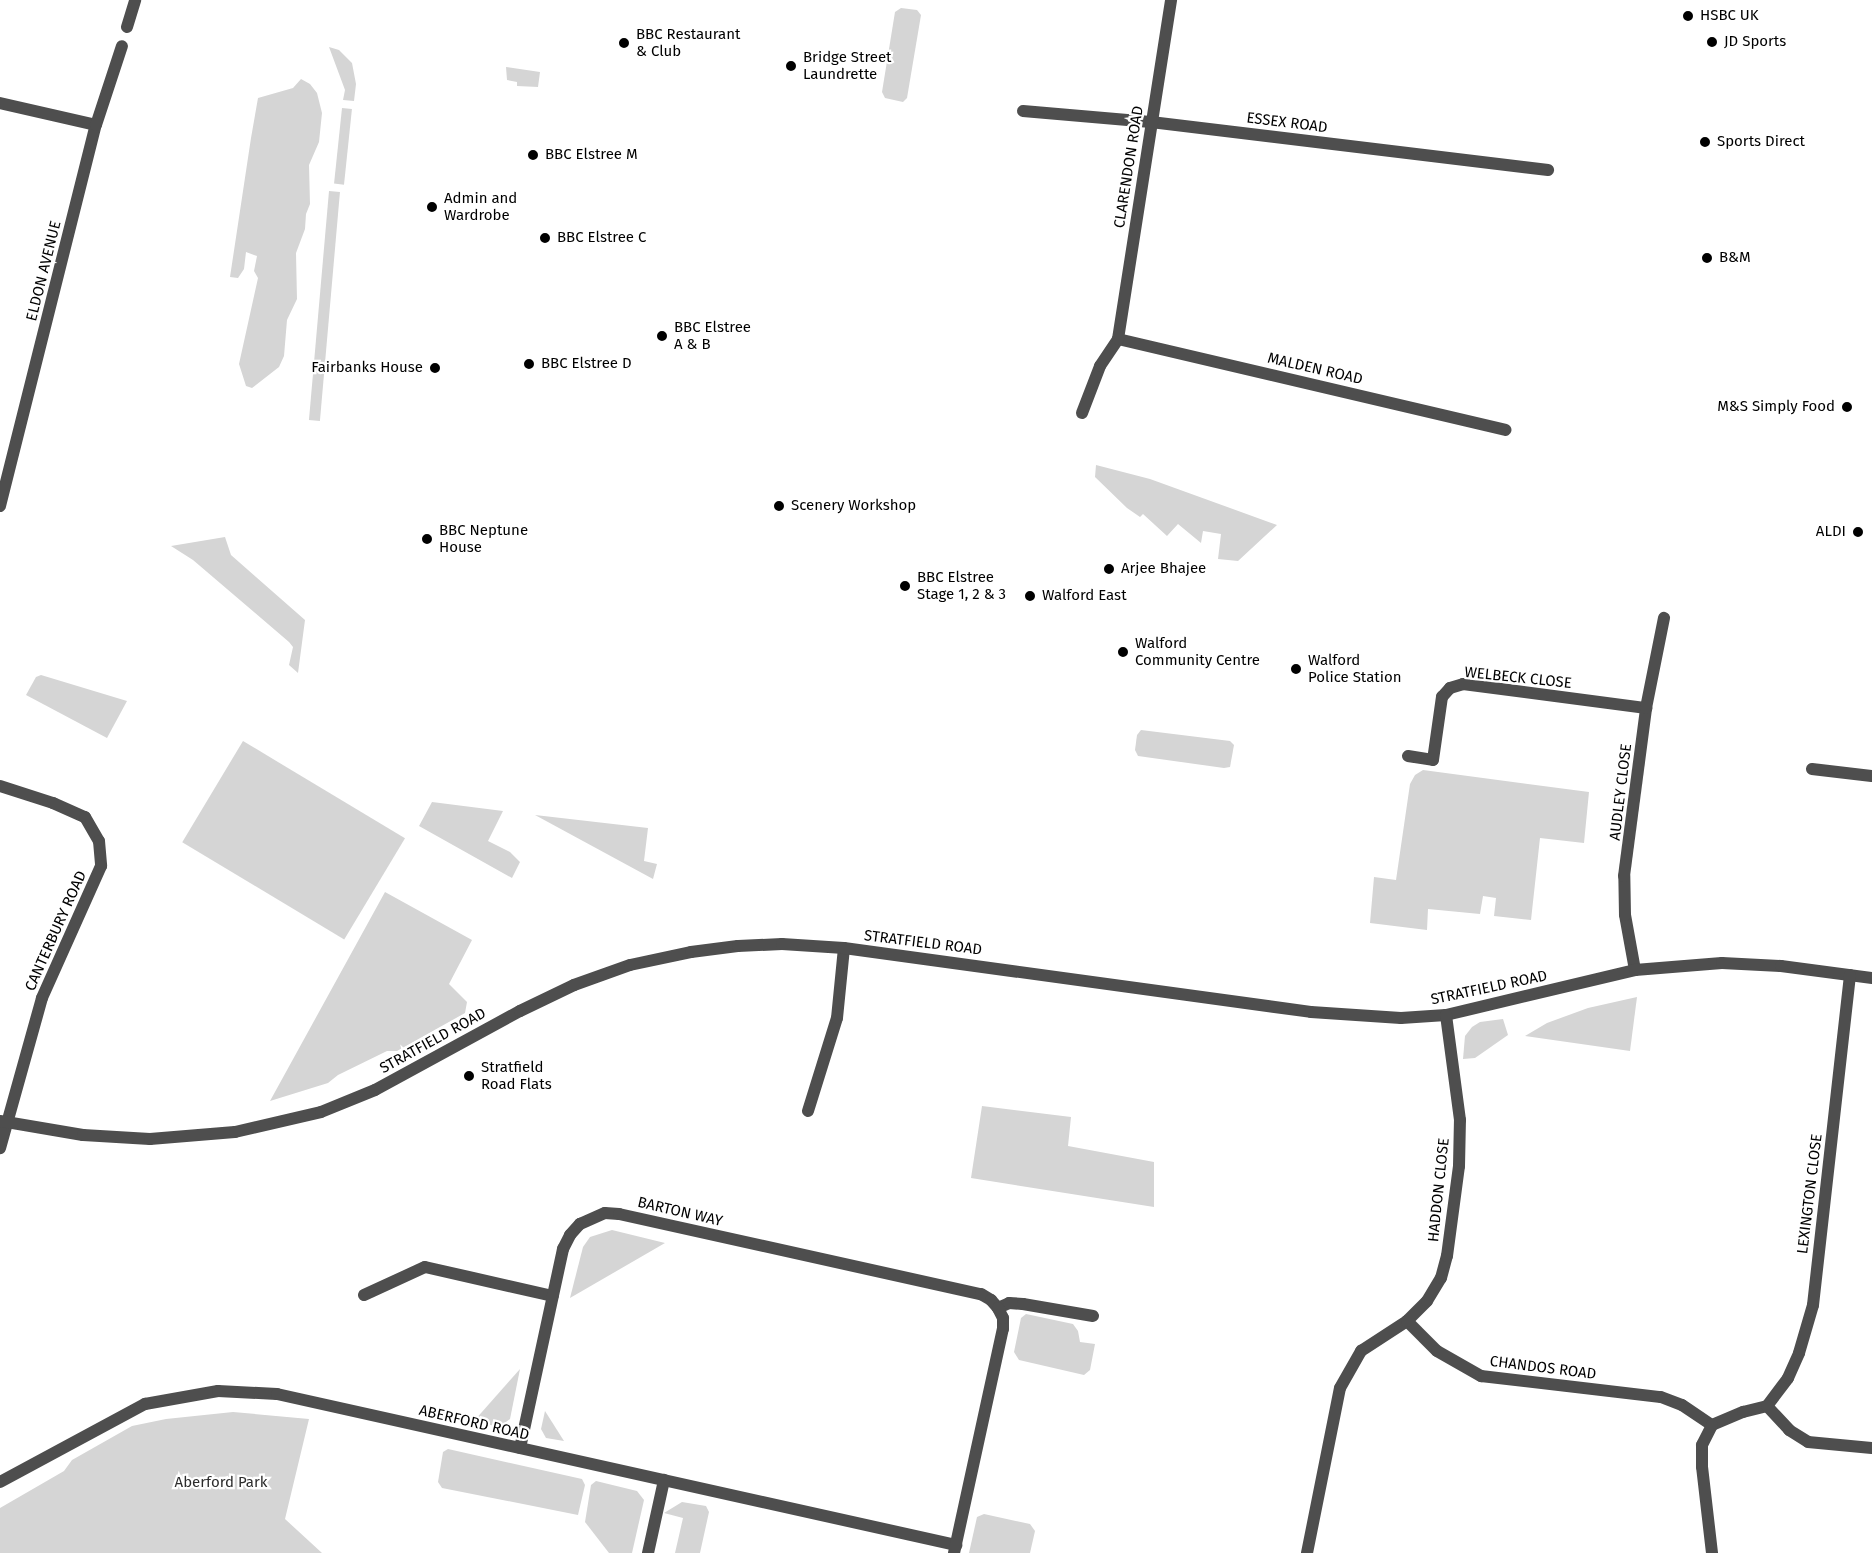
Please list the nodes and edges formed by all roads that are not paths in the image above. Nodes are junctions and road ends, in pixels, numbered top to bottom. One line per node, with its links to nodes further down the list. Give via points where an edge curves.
1 (135, 0): 3 (street)
2 (1171, 0): 7 (street, CLARENDON ROAD)
3 (127, 27)
4 (122, 46): 8 (street, ELDON AVENUE)
5 (0, 103): 8 (street)
6 (1023, 111): 7 (street, ESSEX ROAD)
7 (1151, 122): 9 (street, ESSEX ROAD); 10 (street, CLARENDON ROAD)
8 (96, 125): 13 (street, ELDON AVENUE)
9 (1548, 170)
10 (1118, 339): 11 (street, via 1100,366); 12 (street, MALDEN ROAD)
11 (1082, 413)
12 (1505, 430)
13 (0, 506)
14 (1664, 618): 15 (street, AUDLEY CLOSE)
15 (1646, 708): 16 (street, WELBECK CLOSE, via 1462,684 1450,688 1442,698 1433,760); 21 (street, AUDLEY CLOSE, via 1624,876 1625,915)
16 (1408, 756)
17 (1812, 769): 18 (street)
18 (1872, 776)
19 (0, 786): 26 (street, CANTERBURY ROAD, via 85,817 99,841 101,866 42,998)
20 (844, 948): 24 (street, STRATFIELD ROAD, via 1311,1012 1401,1018); 25 (street, via 837,1018); 26 (street, STRATFIELD ROAD, via 738,946 630,965 574,985 520,1011 353,1099 321,1112 235,1132 150,1139 83,1135)
21 (1635, 970): 22 (street, STRATFIELD ROAD, via 1722,963); 24 (street, STRATFIELD ROAD)
22 (1850, 975): 23 (street, STRATFIELD ROAD); 33 (street, LEXINGTON CLOSE, via 1813,1305 1788,1378)
23 (1872, 978)
24 (1446, 1015): 32 (street, HADDON CLOSE, via 1460,1120 1459,1166 1441,1278 1427,1301)
25 (808, 1111)
26 (3, 1122): 27 (street, CANTERBURY ROAD)
27 (0, 1148)
28 (364, 1295): 29 (street, via 425,1267)
29 (553, 1296): 30 (street, BARTON WAY, via 570,1235 580,1224 605,1213 981,1294); 35 (street, BARTON WAY)
30 (998, 1308): 31 (street, via 1023,1304); 39 (street, via 1003,1329)
31 (1093, 1316)
32 (1407, 1321): 34 (street, CHANDOS ROAD, via 1437,1352 1481,1376 1661,1397 1682,1405); 41 (street, via 1361,1351 1340,1388)
33 (1767, 1406): 34 (street); 36 (street, via 1789,1430 1808,1442)
34 (1712, 1425): 42 (street, via 1702,1445)
35 (520, 1448): 37 (street, ABERFORD ROAD); 38 (street, ABERFORD ROAD, via 277,1394 218,1391 136,1407)
36 (1872, 1448)
37 (664, 1480): 39 (street, ABERFORD ROAD); 40 (street)
38 (0, 1482)
39 (955, 1549)
40 (648, 1553)
41 (1307, 1553)
42 (1712, 1553)

